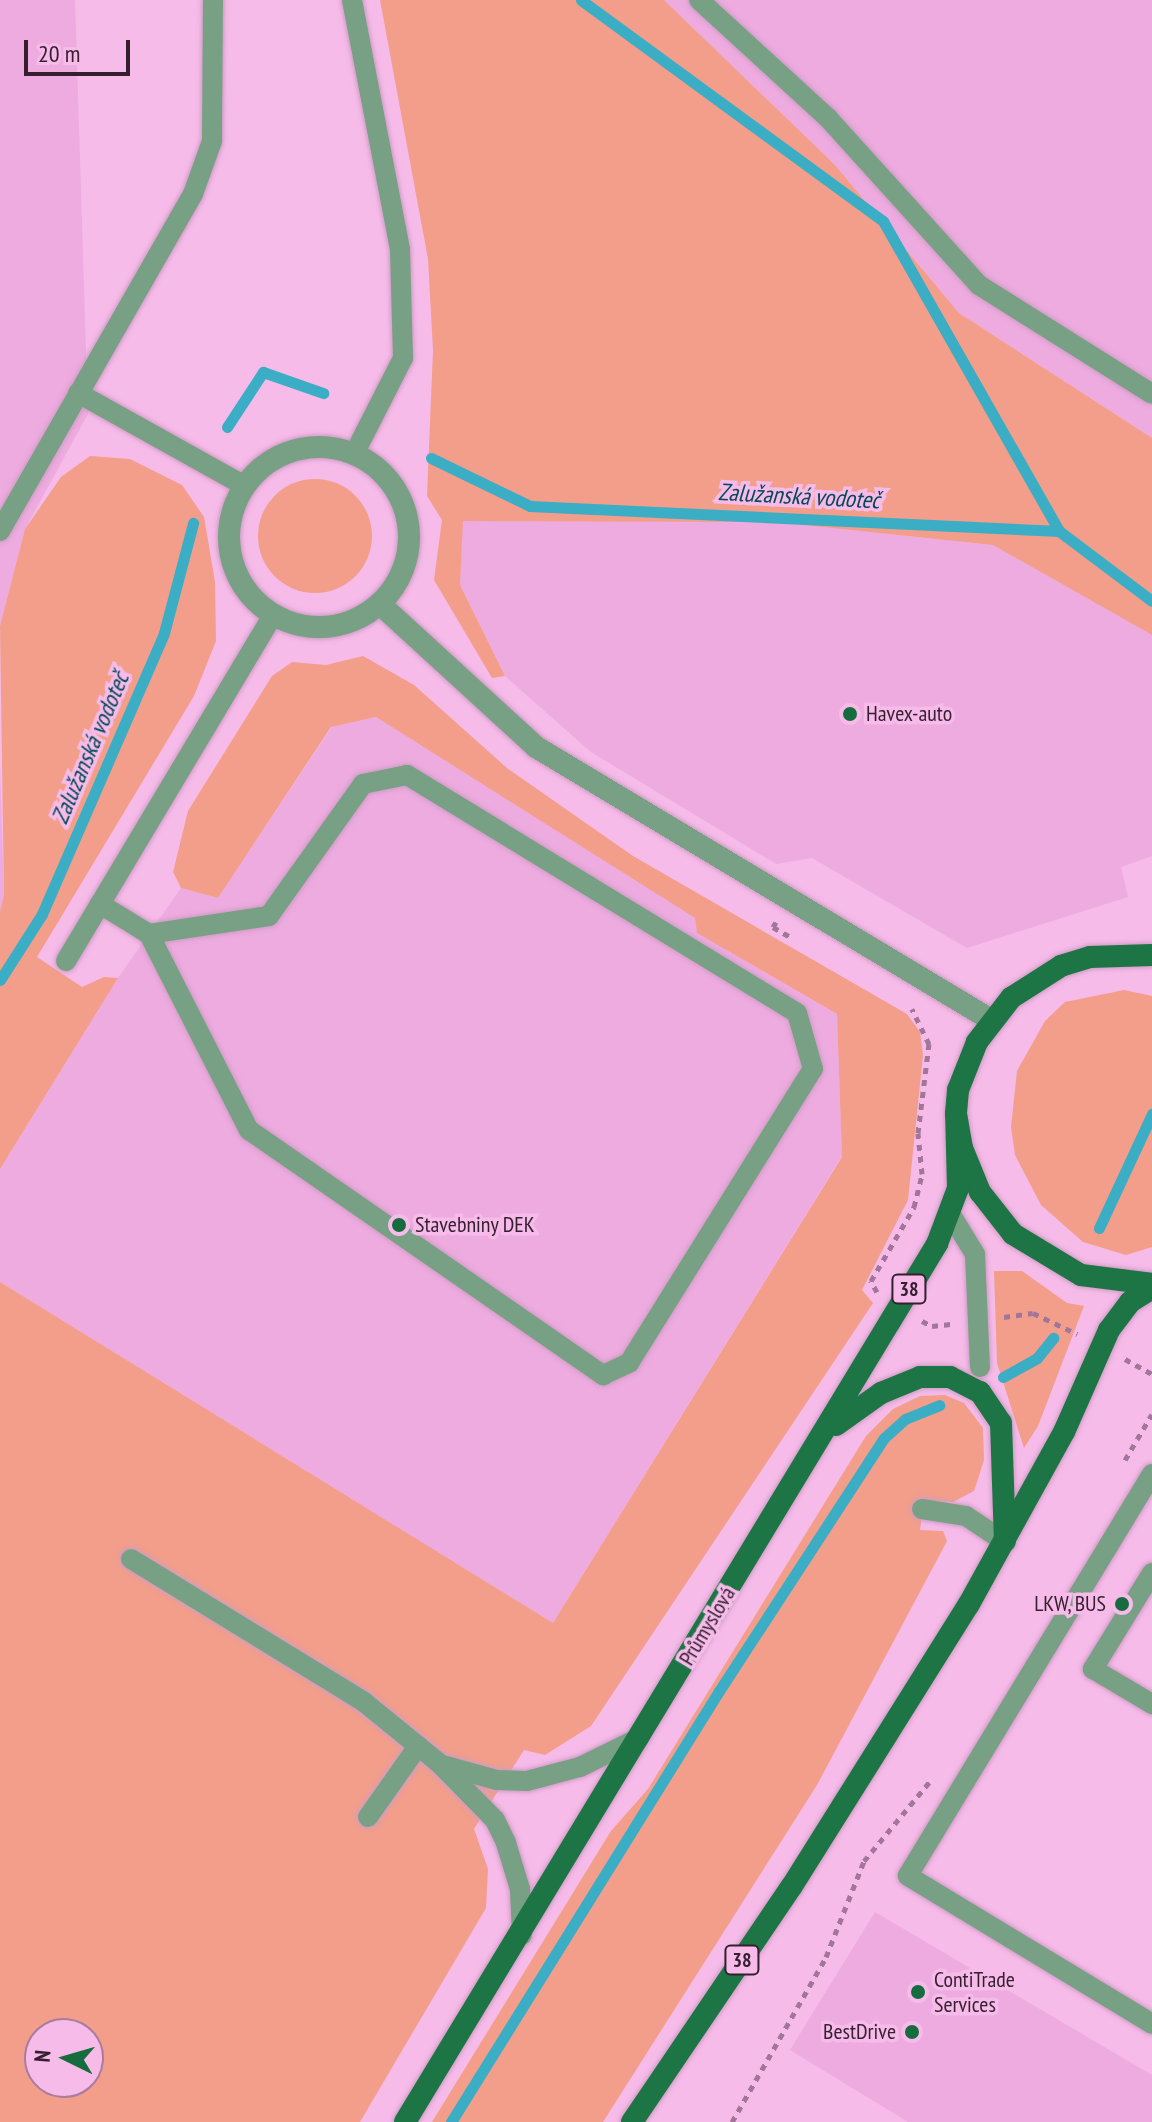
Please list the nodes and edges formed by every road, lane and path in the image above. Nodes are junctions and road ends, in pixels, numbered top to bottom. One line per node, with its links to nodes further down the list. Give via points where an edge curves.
1 (213, 0): 4 (lane, via 212,141 193,194)
2 (352, 0): 6 (lane, via 400,250 403,358)
3 (699, 0): 5 (lane, via 828,118 979,285)
4 (78, 393): 7 (lane); 8 (lane)
5 (1152, 394)
6 (354, 454): 7 (street, via 306,448 282,455); 9 (street, via 394,486 410,535 397,584)
7 (245, 486): 10 (street, via 233,513 229,542 235,571 250,596)
8 (0, 531)
9 (380, 604): 10 (street, via 356,620 328,627 300,626); 15 (street, via 536,747)
10 (273, 615): 11 (lane)
11 (100, 904): 12 (lane); 14 (lane)
12 (149, 934): 12 (lane, via 269,916 363,784 407,775 797,1013 813,1069 629,1363 603,1375 249,1130)
13 (1152, 955): 15 (main road, 38, via 1119,953 1061,966 1011,998)
14 (66, 961)
15 (991, 1020): 16 (main road, 38, via 966,1065)
16 (956, 1114): 17 (main road, Průmyslová / 38, via 958,1188); 18 (main road, via 962,1148 980,1192 1013,1234 1081,1275)
17 (951, 1215): 19 (lane, via 975,1254); 21 (main road, Průmyslová / 38)
18 (1152, 1286): 25 (main road, 38, via 1130,1302 1109,1330 1064,1432)
19 (980, 1367)
20 (1152, 1414): 22 (path)
21 (815, 1451): 25 (main road, via 836,1425 881,1393 920,1377 964,1382 980,1392 1001,1423); 29 (main road, Průmyslová / 38)
22 (1119, 1468)
23 (1152, 1474): 35 (lane, via 908,1876)
24 (922, 1509): 25 (lane, via 966,1516)
25 (1005, 1542): 37 (main road, 38, via 792,1886)
26 (131, 1559): 30 (lane, via 364,1702)
27 (1152, 1573): 28 (lane, via 1093,1669)
28 (1152, 1704)
29 (639, 1738): 31 (lane, via 580,1767 527,1781 497,1780); 34 (main road, Průmyslová / 38)
30 (418, 1746): 31 (lane); 33 (lane)
31 (439, 1763): 34 (lane, via 495,1820 520,1889)
32 (939, 1766): 38 (path, via 864,1861 826,1957)
33 (368, 1817)
34 (522, 1935): 36 (main road, Průmyslová / 38)
35 (1152, 2024)
36 (405, 2122)
37 (632, 2122)
38 (732, 2122)

